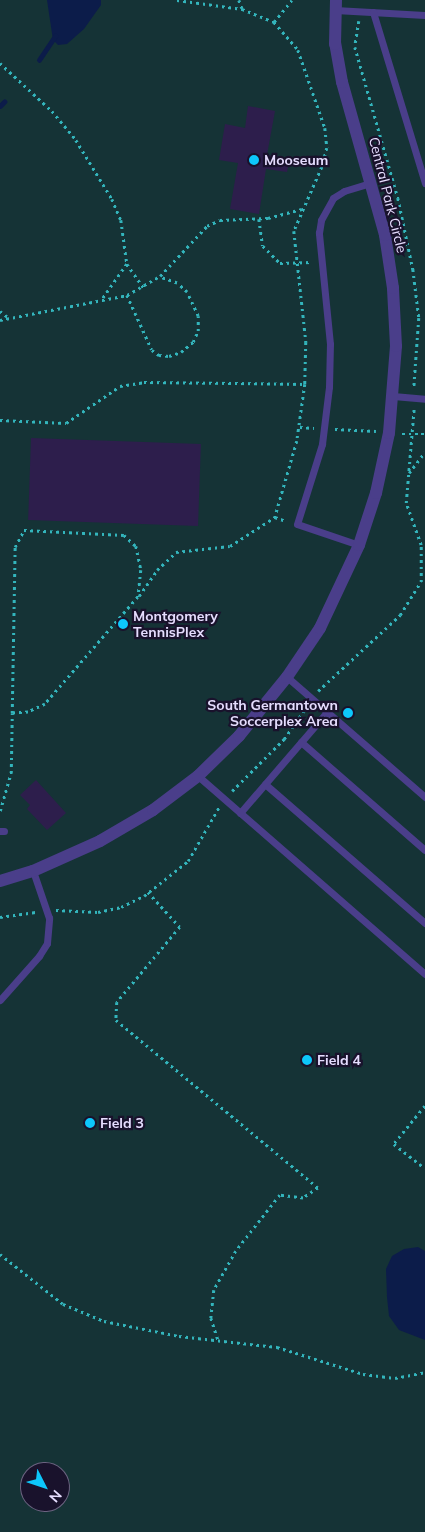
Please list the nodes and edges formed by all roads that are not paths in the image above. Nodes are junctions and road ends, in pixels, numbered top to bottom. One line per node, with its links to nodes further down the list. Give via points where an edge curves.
1 (335, 5): 2 (lane); 4 (street, Central Park Circle, via 335,44 342,82)
2 (373, 12): 3 (lane); 5 (lane)
3 (425, 15)
4 (371, 183): 6 (street, Central Park Circle, via 385,235 393,288); 8 (lane, via 344,191 325,209 319,233 330,344 324,429 311,485 297,524)
5 (425, 183)
6 (393, 396): 7 (lane); 8 (street, Central Park Circle, via 376,493)
7 (425, 399)
8 (359, 545): 9 (street, Central Park Circle, via 320,628)
9 (288, 677): 10 (lane); 12 (street, Central Park Circle, via 239,736)
10 (328, 712): 11 (lane); 14 (lane)
11 (301, 742): 13 (lane); 16 (lane)
12 (198, 776): 15 (lane); 17 (street, Central Park Circle, via 153,810 100,841)
13 (265, 784): 15 (lane); 19 (lane)
14 (425, 797)
15 (240, 812): 20 (lane)
16 (425, 850)
17 (33, 871): 18 (street, Central Park Circle); 21 (lane, via 49,918 48,938 40,956)
18 (0, 881)
19 (425, 923)
20 (425, 974)
21 (0, 999)

